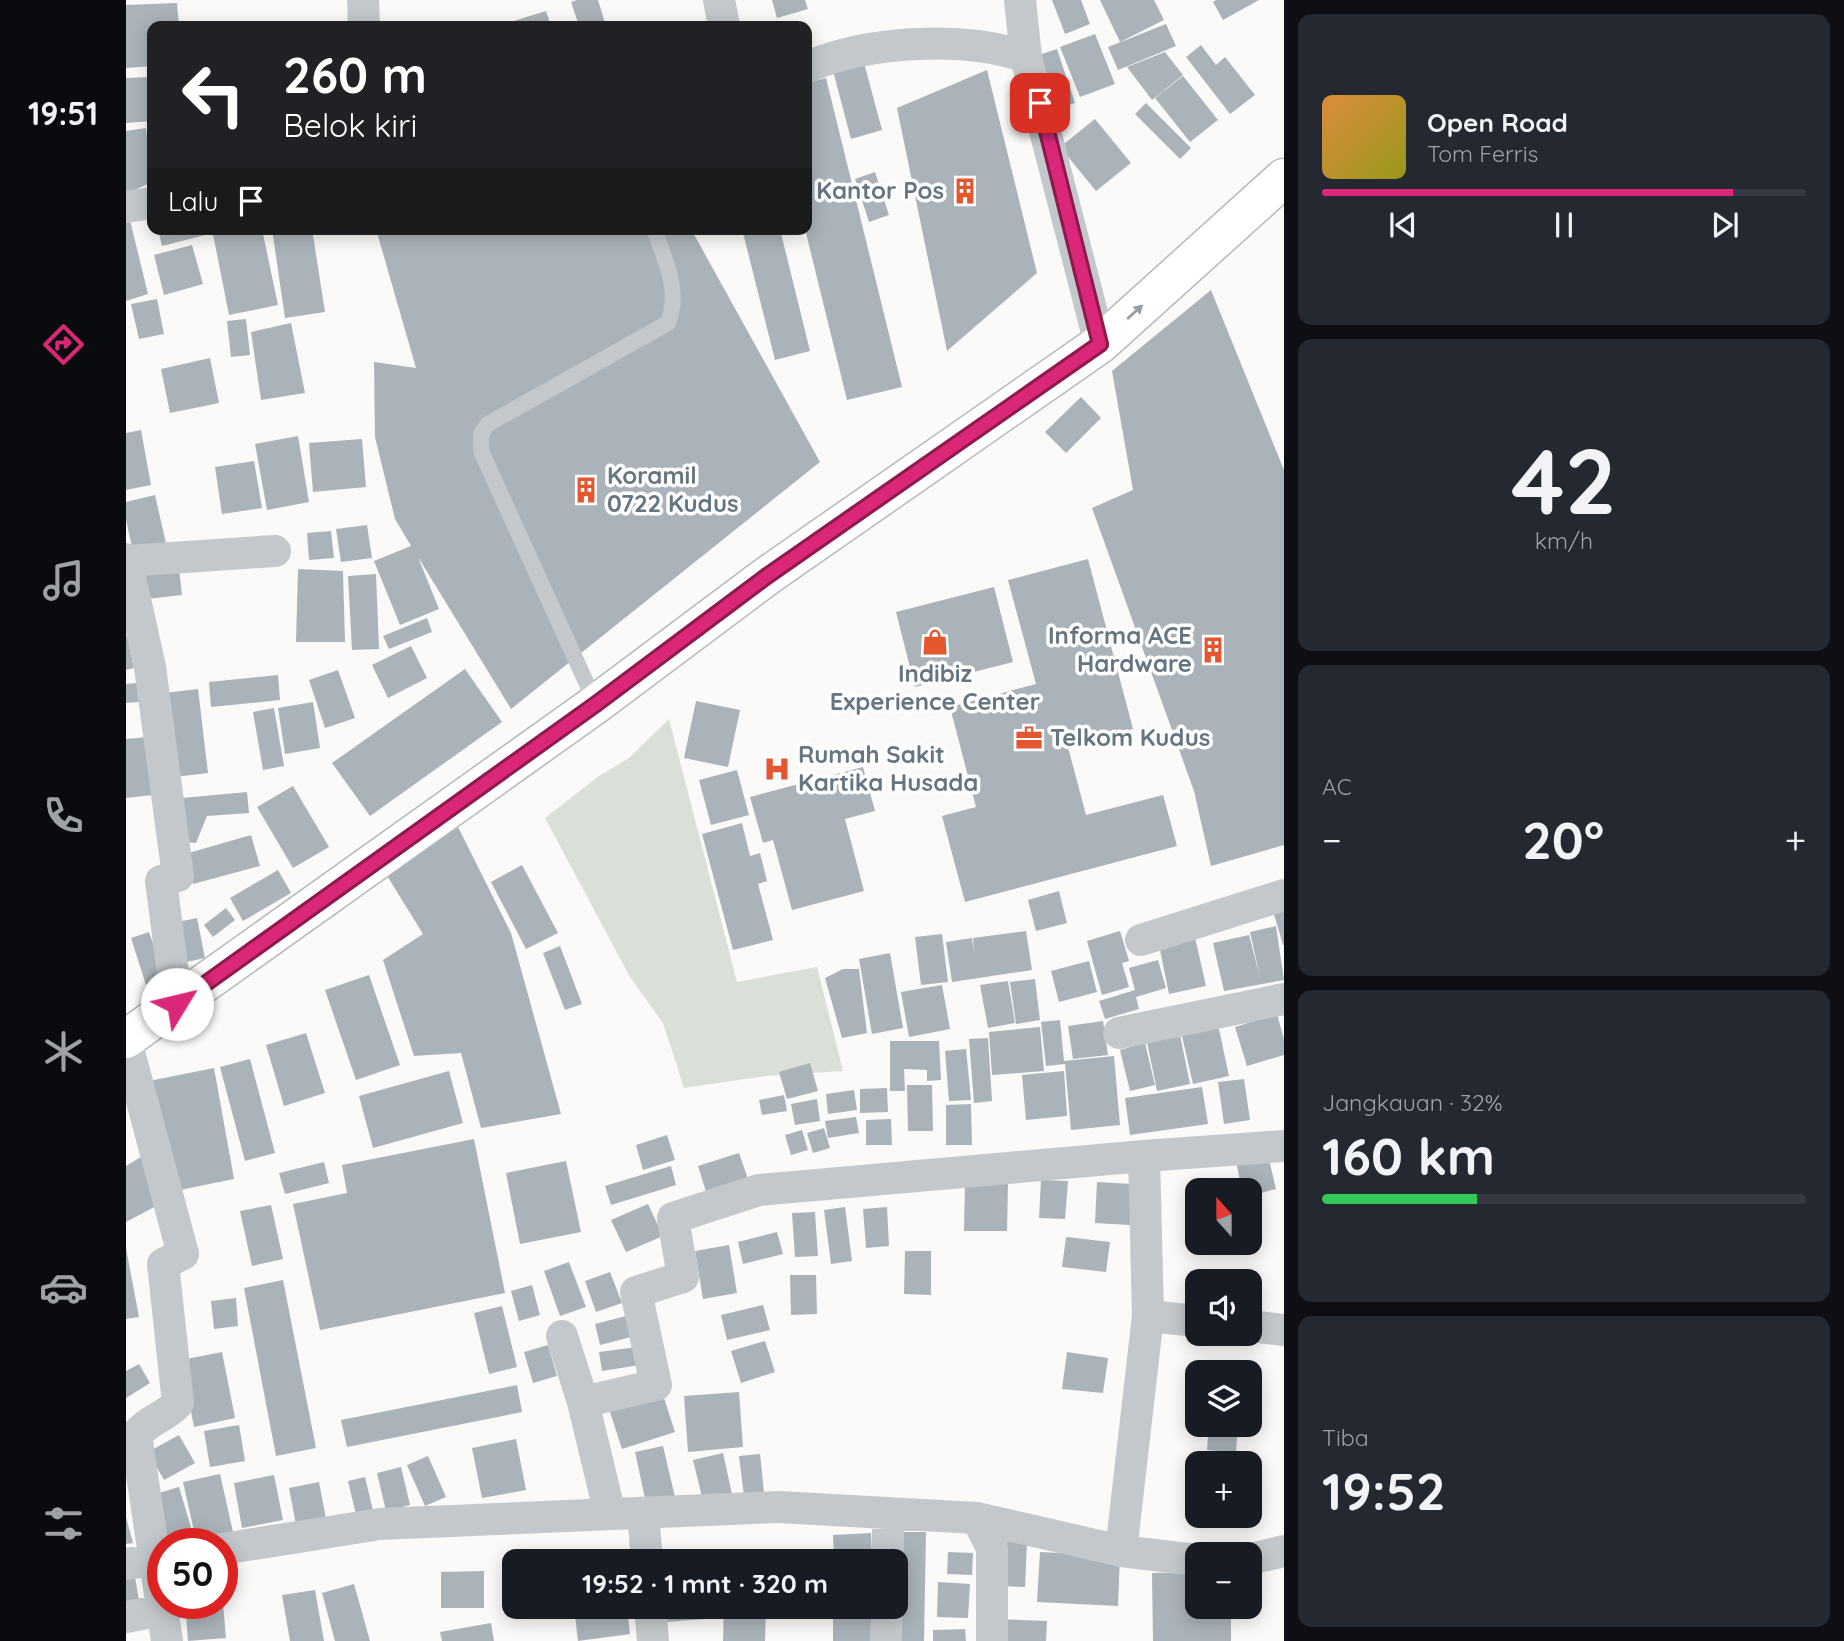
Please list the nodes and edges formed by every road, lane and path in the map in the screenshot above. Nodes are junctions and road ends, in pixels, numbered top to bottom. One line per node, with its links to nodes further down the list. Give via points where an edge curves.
1 (363, 0): 4 (street)
2 (719, 0): 5 (street)
3 (1020, 0): 6 (street)
4 (364, 21)
5 (723, 21)
6 (1027, 57): 7 (street, via 986,47 908,43); 12 (street)
7 (812, 66)
8 (1284, 178): 12 (main road, one-way to 8)
9 (147, 204): 10 (street)
10 (126, 207)
11 (656, 235): 15 (lane, via 675,292 668,323 488,424 481,434 481,451)
12 (1100, 344): 15 (main road, via 767,576)
13 (275, 551): 14 (street)
14 (126, 560): 19 (street, via 150,667 178,876 161,881)
15 (596, 704): 19 (main road)
16 (1284, 895): 17 (street)
17 (1141, 940)
18 (1284, 999): 20 (street)
19 (177, 1004): 21 (main road)
20 (1119, 1034)
21 (126, 1040): 37 (street, via 183,1254 163,1264 178,1403 168,1414 148,1421 136,1435)
22 (1284, 1146): 23 (street)
23 (1144, 1156): 24 (street); 29 (street, via 759,1189 673,1218 683,1277 636,1292 656,1385)
24 (1148, 1316): 25 (street); 38 (street)
25 (1185, 1320)
26 (1262, 1327): 27 (street)
27 (1284, 1330)
28 (562, 1336): 29 (street)
29 (583, 1402): 32 (street)
30 (643, 1513): 31 (street, via 778,1507); 32 (street); 35 (street)
31 (888, 1513): 33 (street); 36 (street)
32 (610, 1514): 34 (street, via 380,1524)
33 (977, 1518): 38 (street); 48 (street, via 992,1548)
34 (238, 1546)
35 (646, 1549)
36 (887, 1549)
37 (147, 1550)
38 (1121, 1551): 41 (street)
39 (1284, 1551): 40 (street)
40 (1262, 1556)
41 (1185, 1559)
42 (126, 1617): 45 (street)
43 (651, 1619): 46 (street)
44 (887, 1619): 47 (street)
45 (165, 1626)
46 (653, 1641)
47 (886, 1641)
48 (992, 1641)

